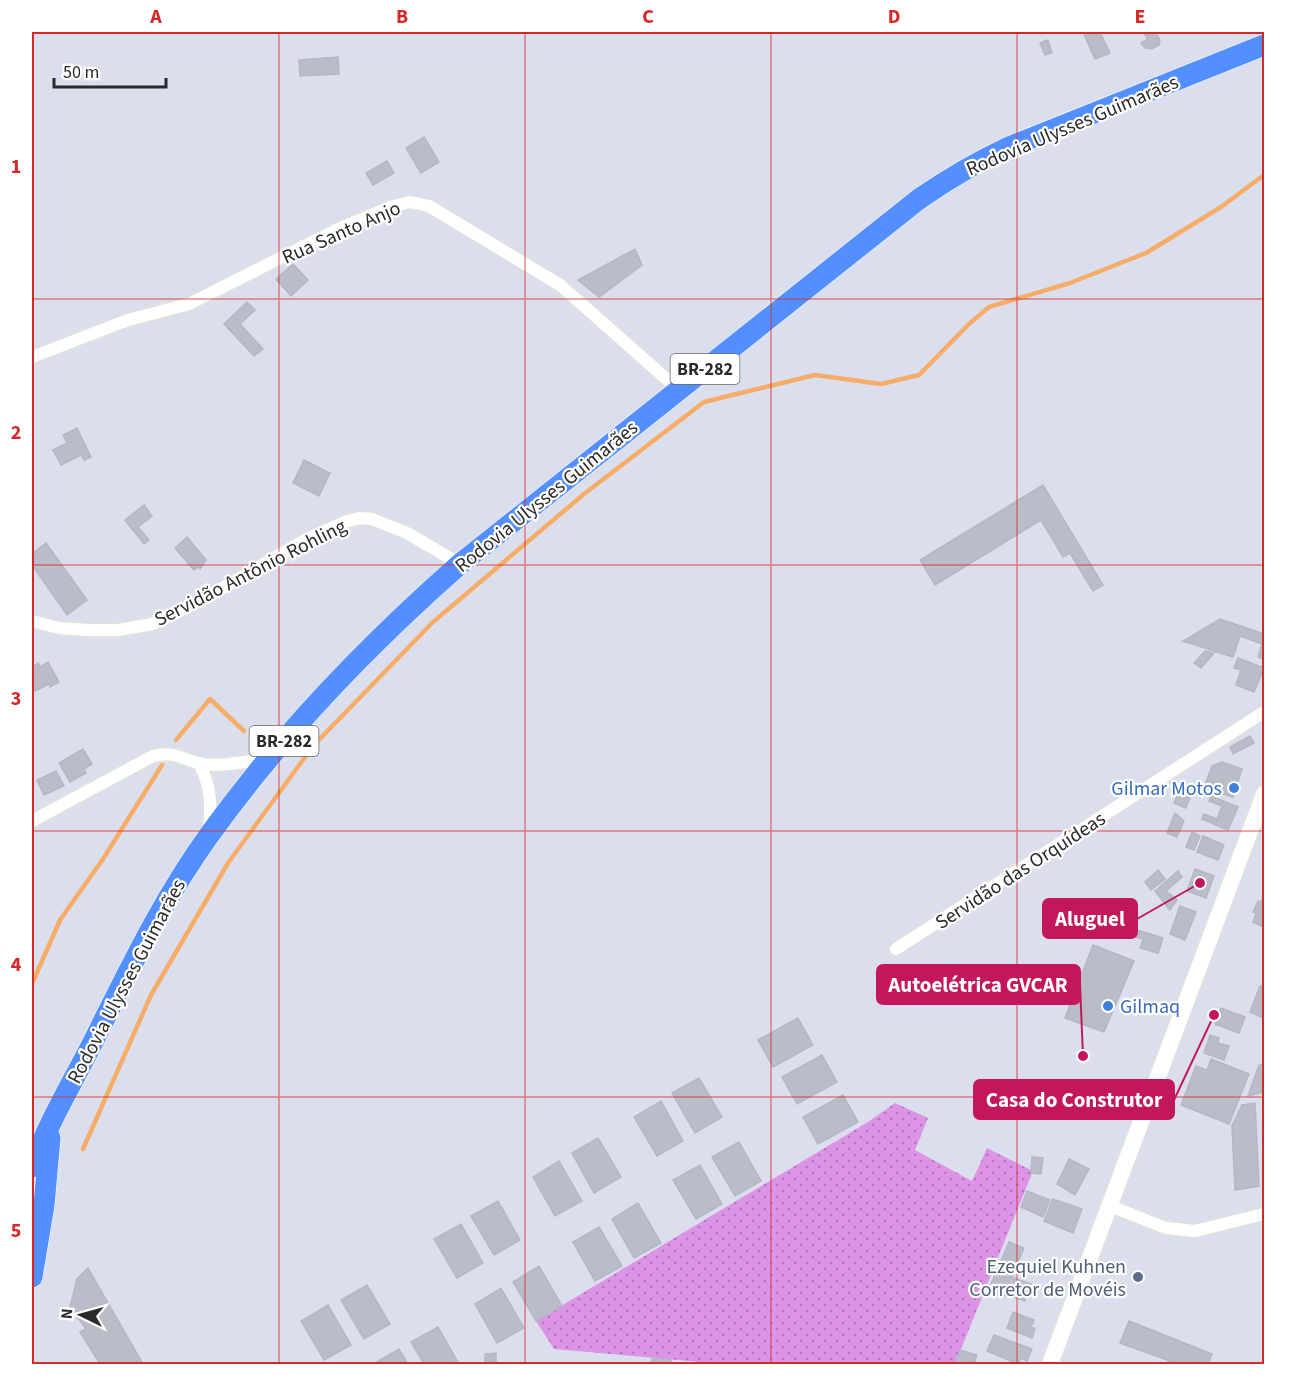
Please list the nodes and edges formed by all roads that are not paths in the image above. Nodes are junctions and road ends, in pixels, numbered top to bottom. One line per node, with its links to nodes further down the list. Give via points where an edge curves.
1 (1264, 45): 3 (highway, Rodovia Ulysses Guimarães / BR-282, via 975,163 919,199)
2 (32, 357): 3 (street, Rua Santo Anjo, via 128,320 189,304 336,230 410,202 429,206 560,285)
3 (679, 390): 4 (highway, Rodovia Ulysses Guimarães / BR-282)
4 (460, 564): 5 (street, Servidão Antônio Rohling, via 407,533 359,518 305,540 204,599 152,624 88,630); 7 (highway, Rodovia Ulysses Guimarães / BR-282, via 355,662)
5 (32, 621)
6 (1264, 712): 12 (street, Servidão das Orquídeas)
7 (269, 758): 8 (street); 11 (highway, Rodovia Ulysses Guimarães / BR-282)
8 (199, 763): 10 (street, via 172,754 147,758); 11 (street, via 210,795)
9 (1264, 794): 17 (main road)
10 (32, 821)
11 (209, 834): 13 (highway, Rodovia Ulysses Guimarães / BR-282, via 145,939)
12 (896, 949)
13 (99, 1030): 14 (highway, Rodovia Ulysses Guimarães / BR-282); 15 (highway, via 52,1090)
14 (51, 1122): 16 (highway, Rodovia Ulysses Guimarães / BR-282); 19 (highway, via 44,1205)
15 (32, 1133)
16 (32, 1167)
17 (1110, 1206): 18 (street, via 1166,1228 1195,1231); 20 (main road)
18 (1264, 1214)
19 (32, 1277)
20 (1050, 1365)

